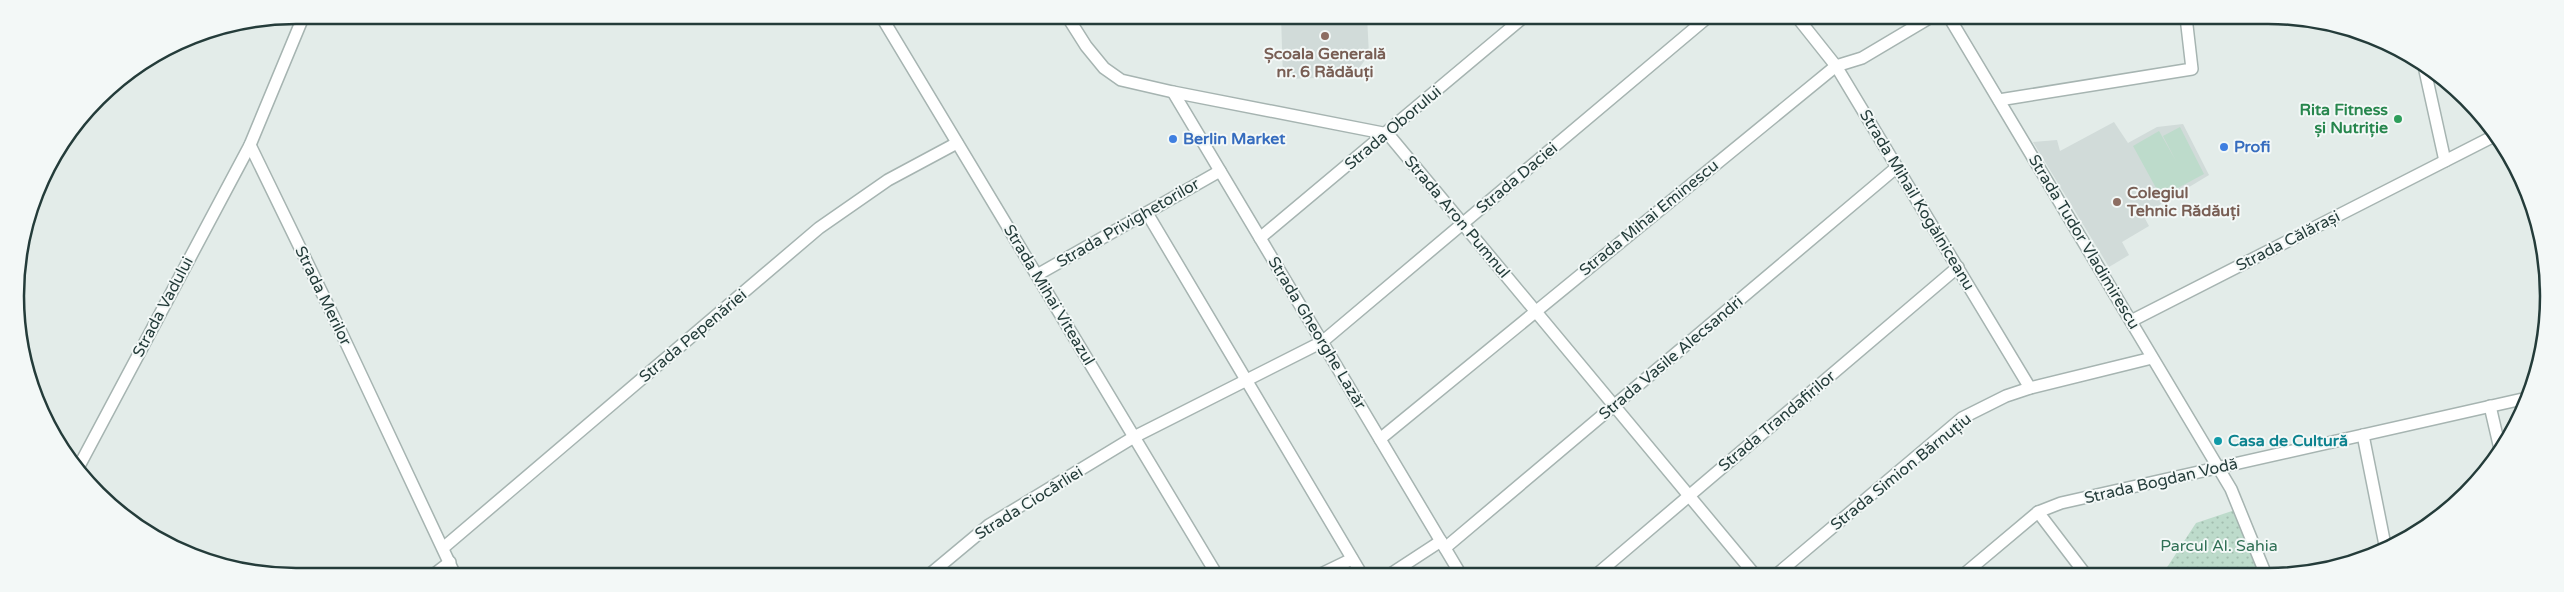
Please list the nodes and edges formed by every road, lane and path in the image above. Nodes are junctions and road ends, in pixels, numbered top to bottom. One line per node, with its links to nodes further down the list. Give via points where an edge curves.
1 (300, 24): 17 (street)
2 (886, 24): 16 (street, Strada Mihai Viteazul)
3 (1072, 24): 12 (street, via 1104,68 1121,80)
4 (1516, 24): 14 (street, Strada Oborului)
5 (1700, 24): 22 (street, Strada Daciei)
6 (1803, 24): 10 (street, Strada Mihail Kogălniceanu)
7 (1919, 24): 10 (street, Strada Mihai Eminescu, via 1862,58)
8 (1954, 24): 13 (street, Strada Tudor Vladimirescu)
9 (2187, 24): 13 (street, via 2192,69)
10 (1836, 66): 19 (street, Strada Mihail Kogălniceanu); 26 (street, Strada Mihai Eminescu)
11 (2426, 75): 18 (street)
12 (1172, 92): 14 (street); 20 (street, Strada Gheorghe Lazăr)
13 (1999, 100): 27 (street, Strada Tudor Vladimirescu)
14 (1388, 134): 22 (street, Strada Aron Pumnul); 23 (street, Strada Oborului)
15 (2489, 138): 18 (street, Strada Călărași)
16 (957, 143): 25 (street, Strada Mihai Viteazul); 45 (street, Strada Pepenăriei, via 888,180 819,228)
17 (250, 145): 39 (street, Strada Vadului); 45 (street, Strada Merilor)
18 (2445, 160): 27 (street, Strada Călărași)
19 (1897, 167): 24 (street, Strada Mihail Kogălniceanu); 33 (street, Strada Vasile Alecsandri)
20 (1220, 171): 21 (street, Strada Privighetorilor); 23 (street, Strada Gheorghe Lazăr)
21 (1147, 213): 25 (street, Strada Privighetorilor); 30 (street)
22 (1463, 224): 26 (street, Strada Aron Pumnul); 28 (street, Strada Daciei)
23 (1260, 238): 28 (street, Strada Gheorghe Lazăr)
24 (1958, 267): 31 (street, Strada Mihail Kogălniceanu); 41 (street, Strada Trandafirilor)
25 (1037, 275): 36 (street, Strada Mihai Viteazul)
26 (1535, 310): 33 (street, Strada Aron Pumnul); 37 (street, Strada Mihai Eminescu)
27 (2131, 321): 29 (street, Strada Tudor Vladimirescu)
28 (1322, 342): 30 (street, Strada Daciei); 37 (street, Strada Gheorghe Lazăr)
29 (2152, 358): 31 (street, Strada Simion Bărnuțiu); 40 (street, Strada Tudor Vladimirescu)
30 (1246, 379): 36 (street, Strada Ciocârliei); 46 (street)
31 (2030, 388): 58 (street, Strada Simion Bărnuțiu, via 1962,418)
32 (2520, 399): 34 (street, Strada Bogdan Vodă)
33 (1614, 406): 41 (street, Strada Aron Pumnul); 44 (street, Strada Vasile Alecsandri)
34 (2490, 406): 35 (street, Strada Bogdan Vodă); 38 (street)
35 (2363, 435): 40 (street, Strada Bogdan Vodă); 43 (street)
36 (1134, 438): 50 (street, Strada Ciocârliei, via 988,525); 51 (street, Strada Mihai Viteazul)
37 (1380, 439): 44 (street, Strada Gheorghe Lazăr)
38 (2498, 441)
39 (81, 463)
40 (2218, 468): 42 (street, Strada Bogdan Vodă, via 2061,503); 61 (street, Strada Tudor Vladimirescu, via 2231,489)
41 (1689, 495): 56 (street, Strada Trandafirilor); 57 (street, Strada Aron Pumnul)
42 (2038, 512): 59 (street, Strada Bogdan Vodă); 60 (street)
43 (2384, 542)
44 (1443, 545): 54 (street, Strada Vasile Alecsandri); 55 (street, Strada Gheorghe Lazăr)
45 (443, 548): 47 (street, Strada Merilor)
46 (1352, 559): 52 (street); 53 (street)
47 (450, 562): 48 (street); 49 (street, Strada Merilor)
48 (442, 568)
49 (452, 568)
50 (937, 568)
51 (1213, 568)
52 (1334, 568)
53 (1358, 568)
54 (1402, 568)
55 (1457, 568)
56 (1604, 568)
57 (1749, 568)
58 (1784, 568)
59 (1971, 568)
60 (2081, 568)
61 (2263, 568)

